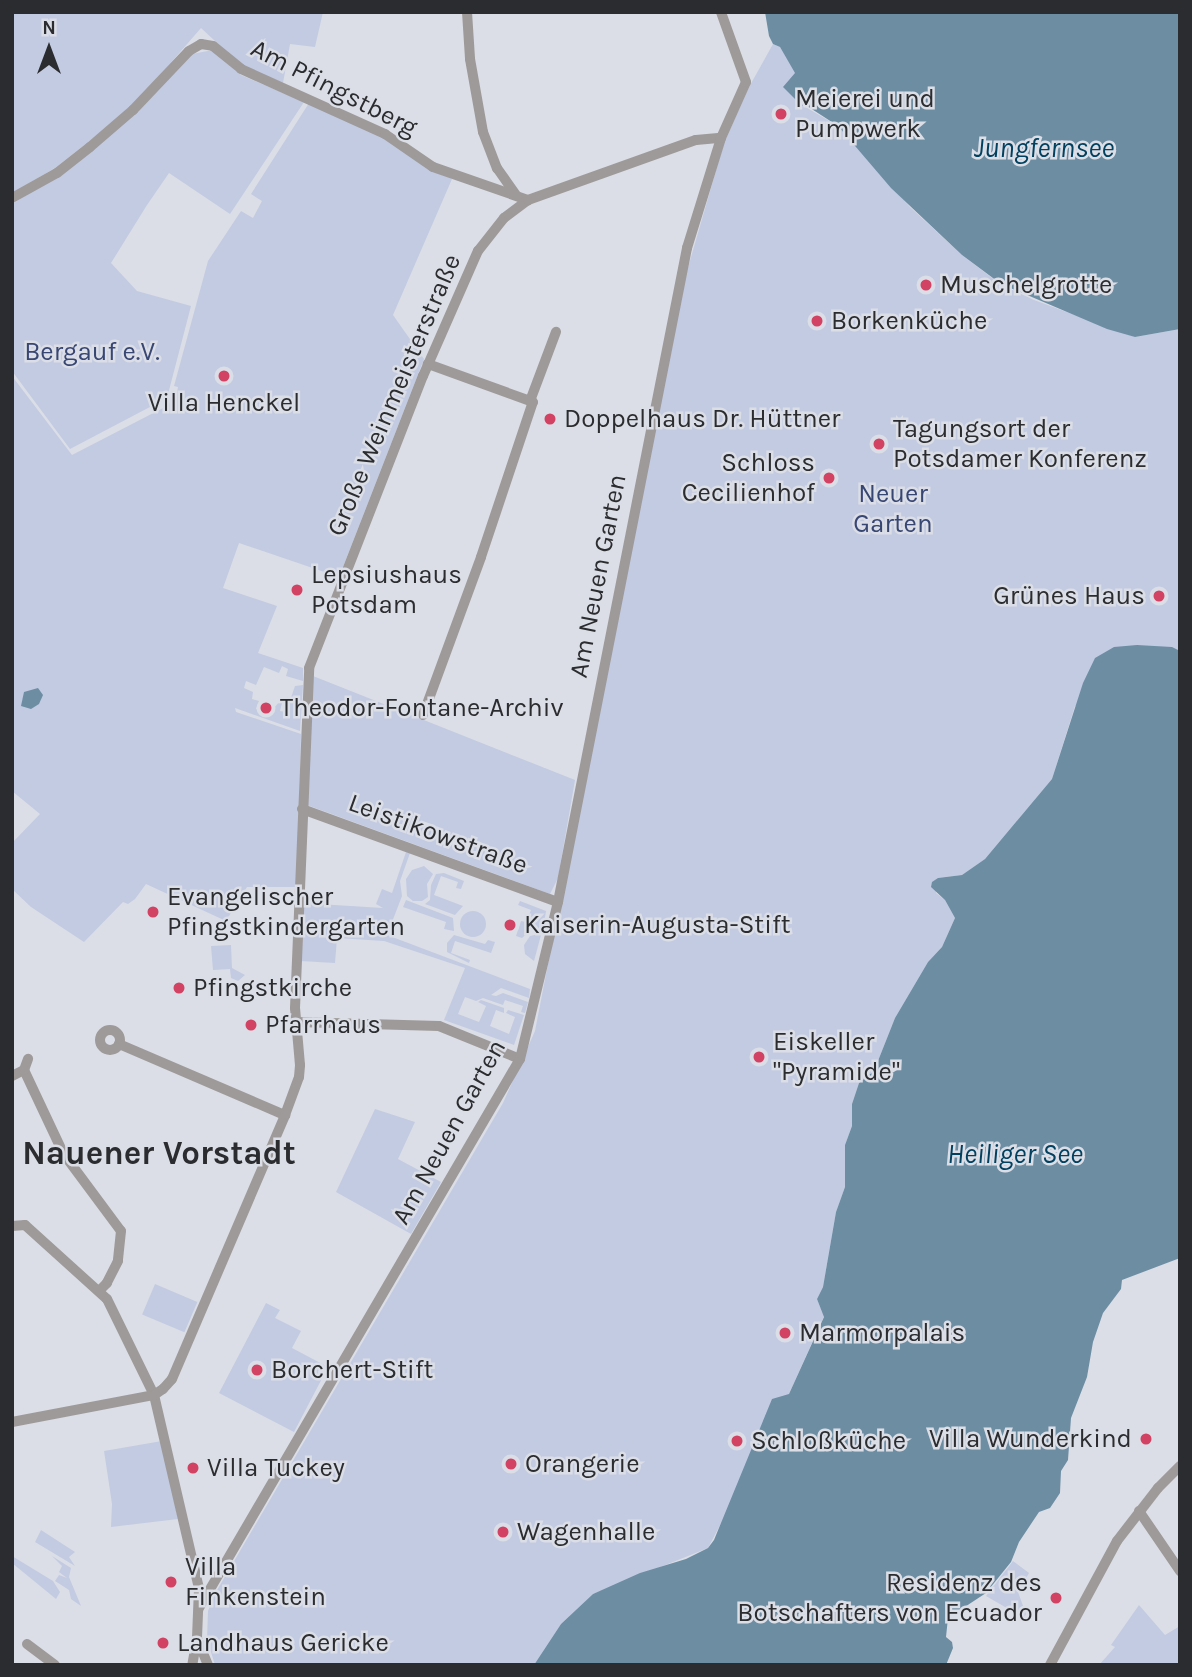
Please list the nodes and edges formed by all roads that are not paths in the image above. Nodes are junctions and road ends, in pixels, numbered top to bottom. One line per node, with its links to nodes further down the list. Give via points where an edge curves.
1 (467, 12): 4 (street, via 478,103)
2 (721, 12): 3 (street, Am Neuen Garten, via 746,82)
3 (721, 138): 8 (street, Große Weinmeisterstraße, via 696,140); 14 (street, Am Neuen Garten, via 687,248 671,321)
4 (497, 168): 5 (street); 6 (street)
5 (482, 183): 6 (street, Am Pfingstberg); 7 (street, Am Pfingstberg, via 433,167 385,134 241,69 213,46 201,44 90,147 57,173)
6 (515, 194): 8 (street, Am Pfingstberg)
7 (12, 198)
8 (528, 200): 10 (street, Große Weinmeisterstraße, via 482,244)
9 (556, 332): 11 (street)
10 (428, 364): 11 (street); 13 (street, Große Weinmeisterstraße, via 309,668)
11 (530, 401): 12 (street, via 481,557)
12 (423, 715)
13 (302, 808): 14 (street, Leistikowstraße); 15 (street, Große Weinmeisterstraße)
14 (558, 902): 17 (street, Am Neuen Garten)
15 (297, 1022): 17 (street, via 439,1026); 19 (street, Große Weinmeisterstraße, via 299,1077)
16 (119, 1044): 19 (street)
17 (520, 1059): 27 (street, Am Neuen Garten)
18 (12, 1076): 21 (street, via 26,1065 63,1153 121,1231 118,1261)
19 (285, 1115): 22 (street, Große Weinmeisterstraße, via 172,1379)
20 (12, 1226): 21 (street, via 24,1225)
21 (99, 1291): 22 (street, via 114,1308)
22 (154, 1395): 23 (street); 27 (street, via 199,1588)
23 (12, 1422)
24 (1180, 1466): 25 (street)
25 (1139, 1511): 26 (street); 33 (street, via 1117,1541)
26 (1180, 1571)
27 (199, 1608): 28 (street)
28 (197, 1638): 31 (street); 32 (street)
29 (27, 1644): 30 (street)
30 (55, 1665)
31 (192, 1665)
32 (208, 1665)
33 (1050, 1665)

